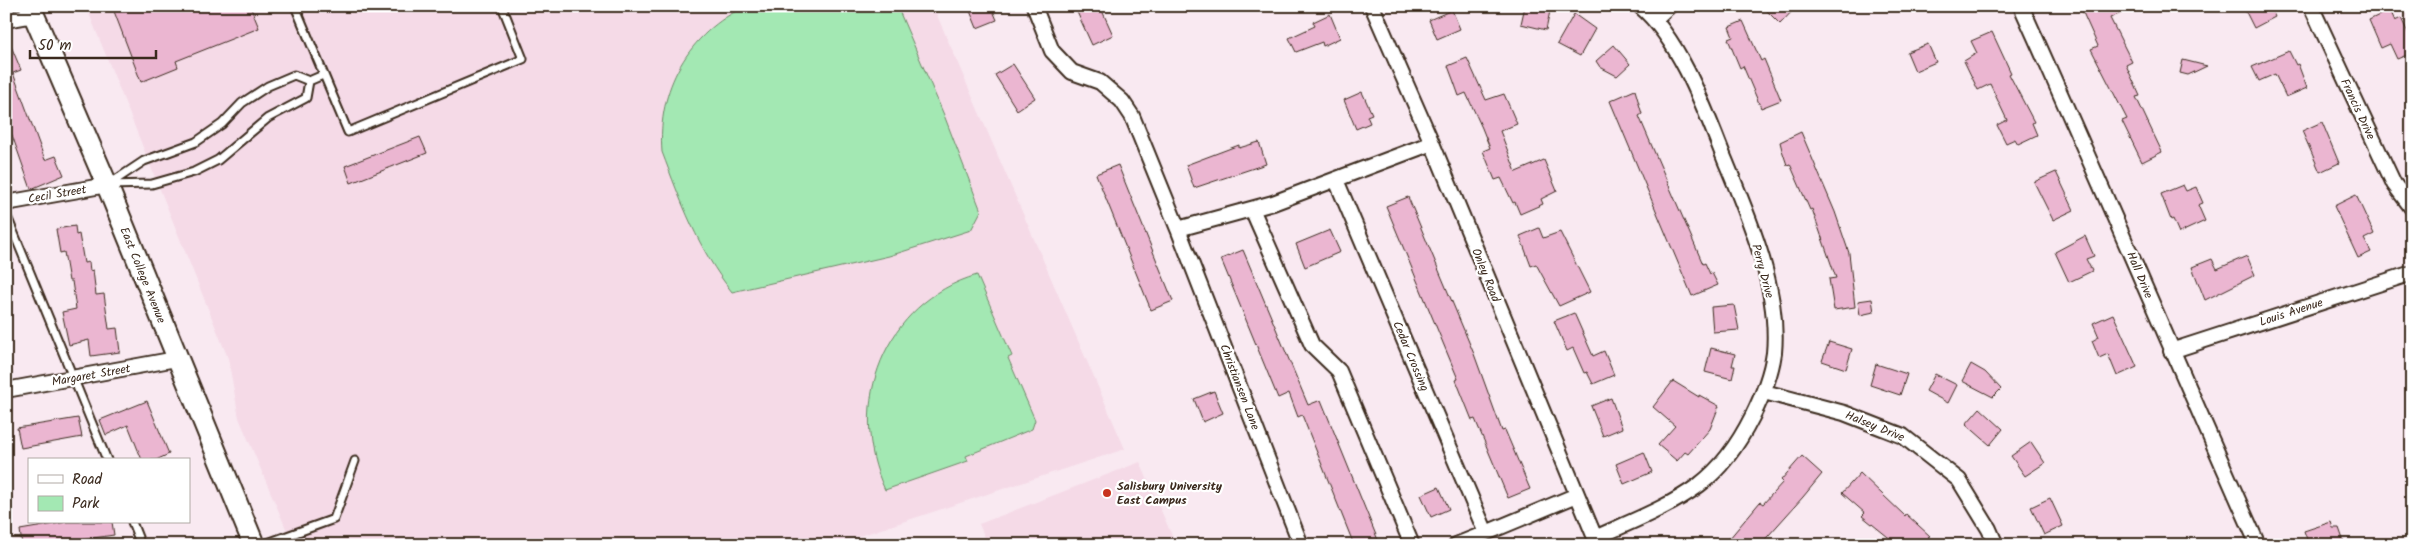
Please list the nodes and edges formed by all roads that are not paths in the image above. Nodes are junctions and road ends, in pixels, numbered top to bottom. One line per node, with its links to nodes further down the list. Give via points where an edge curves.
1 (295, 6): 12 (lane)
2 (502, 6): 12 (lane, via 523,59 348,132)
3 (1034, 6): 21 (street, via 1052,51 1072,72 1100,82 1122,101 1132,116)
4 (1372, 6): 14 (street, Onley Road)
5 (1640, 6): 10 (street, Perry Drive)
6 (1669, 6): 10 (street)
7 (2021, 6): 23 (street, Hall Drive, via 2099,177)
8 (2311, 6): 18 (street, Francis Drive, via 2394,184)
9 (32, 11): 11 (street); 16 (main road, East College Avenue)
10 (1655, 19): 27 (street, Perry Drive, via 1679,57 1717,139 1746,211 1771,293 1774,353)
11 (6, 20)
12 (323, 75): 13 (lane)
13 (309, 81): 16 (lane, via 294,75 268,86 242,103 222,124 196,142 144,161); 16 (lane, via 306,98 268,118 218,160 194,172 152,184)
14 (1432, 144): 15 (street); 30 (street, Onley Road)
15 (1336, 180): 19 (street); 32 (street, Cedar Crossing)
16 (107, 185): 17 (street, Cecil Street); 24 (main road, East College Avenue)
17 (6, 202)
18 (2412, 208)
19 (1252, 209): 21 (street); 38 (street, via 1312,345 1339,371)
20 (6, 214): 25 (lane)
21 (1178, 229): 37 (street, Christiansen Lane)
22 (2412, 273): 23 (street, Louis Avenue)
23 (2171, 351): 41 (street, Hall Drive)
24 (176, 359): 25 (street, Margaret Street); 35 (main road, East College Avenue)
25 (74, 378): 26 (street, Margaret Street); 28 (lane)
26 (6, 390)
27 (1764, 392): 33 (street, Perry Drive, via 1738,446 1700,484); 40 (street, Halsey Drive, via 1844,413 1904,436 1959,480)
28 (106, 458)
29 (355, 461): 36 (lane, via 334,519)
30 (1577, 494): 32 (street); 33 (street, Onley Road)
31 (133, 524): 34 (lane)
32 (1486, 533): 39 (street)
33 (1597, 541)
34 (141, 545)
35 (254, 545)
36 (262, 545)
37 (1301, 545)
38 (1412, 545)
39 (1456, 545)
40 (1996, 545)
41 (2258, 545)

